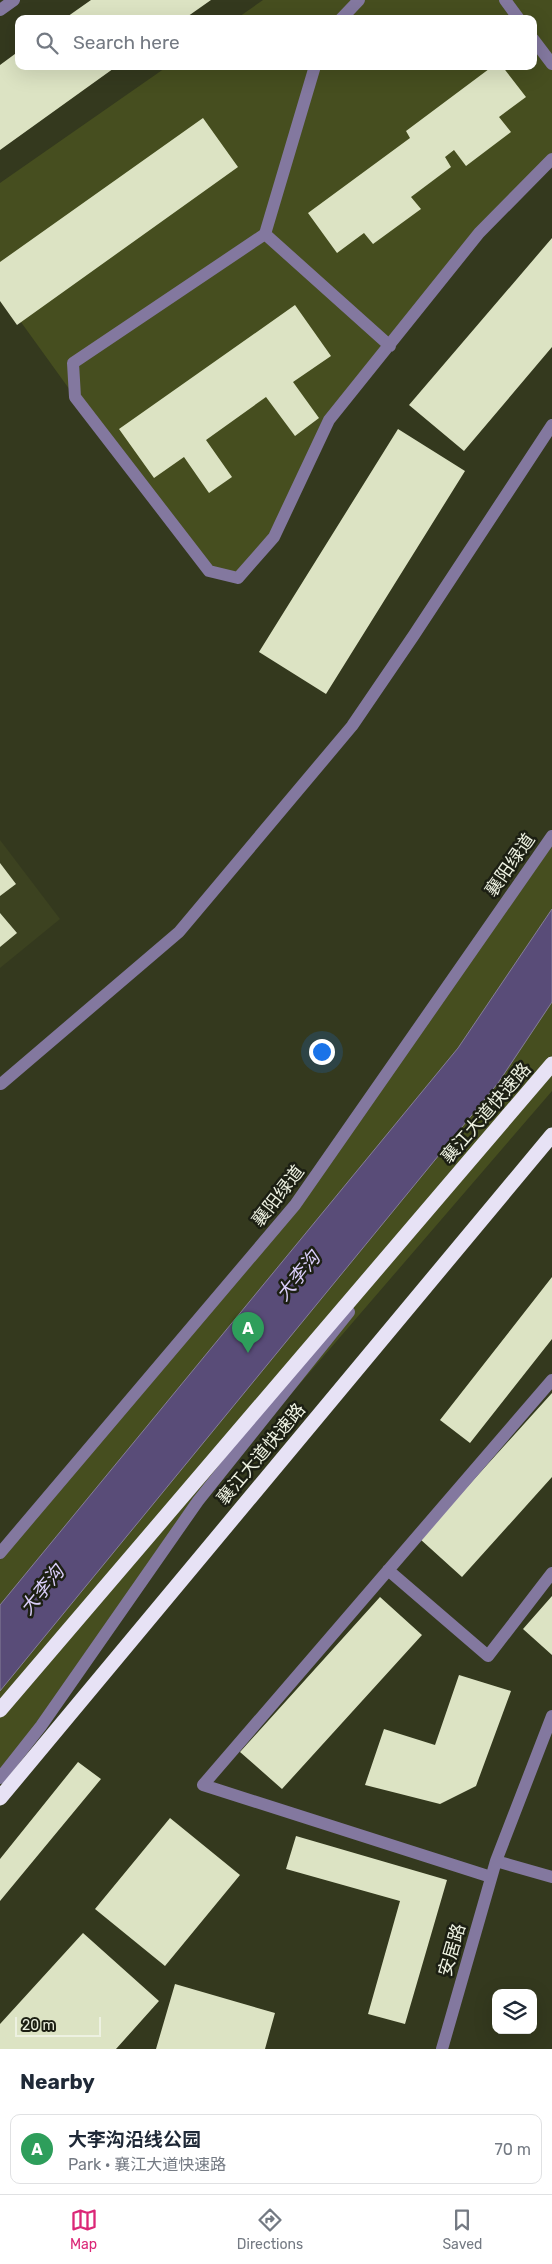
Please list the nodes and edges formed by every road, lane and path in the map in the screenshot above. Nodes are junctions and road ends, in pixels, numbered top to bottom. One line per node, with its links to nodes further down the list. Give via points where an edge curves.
1 (14, 0): 4 (street)
2 (358, 0): 5 (street)
3 (505, 0): 6 (street)
4 (0, 10)
5 (345, 15)
6 (516, 15)
7 (537, 44): 8 (street)
8 (552, 64)
9 (313, 70): 11 (street)
10 (552, 159): 12 (street, via 479,233)
11 (265, 234): 12 (street); 12 (street, via 73,363 75,397 209,571 238,578 274,538 329,420)
12 (390, 346)
13 (552, 425): 17 (street, via 352,726 179,932)
14 (552, 836): 20 (street, 襄阳绿道, via 295,1205)
15 (552, 1058): 26 (street, via 198,1501 41,1726)
16 (552, 1064): 23 (highway, 襄江大道快速路, bridge)
17 (1, 1084)
18 (552, 1135): 27 (highway, 襄江大道快速路)
19 (552, 1380): 21 (street)
20 (0, 1553)
21 (388, 1570): 22 (street, via 488,1656); 29 (street, via 203,1785)
22 (552, 1573)
23 (0, 1710)
24 (552, 1716): 25 (street, 安居路)
25 (548, 1738): 28 (street, 安居路)
26 (0, 1778)
27 (0, 1798)
28 (496, 1860): 29 (street, 安居路); 30 (street)
29 (491, 1877): 31 (street, 安居路)
30 (552, 1877)
31 (442, 2049)

